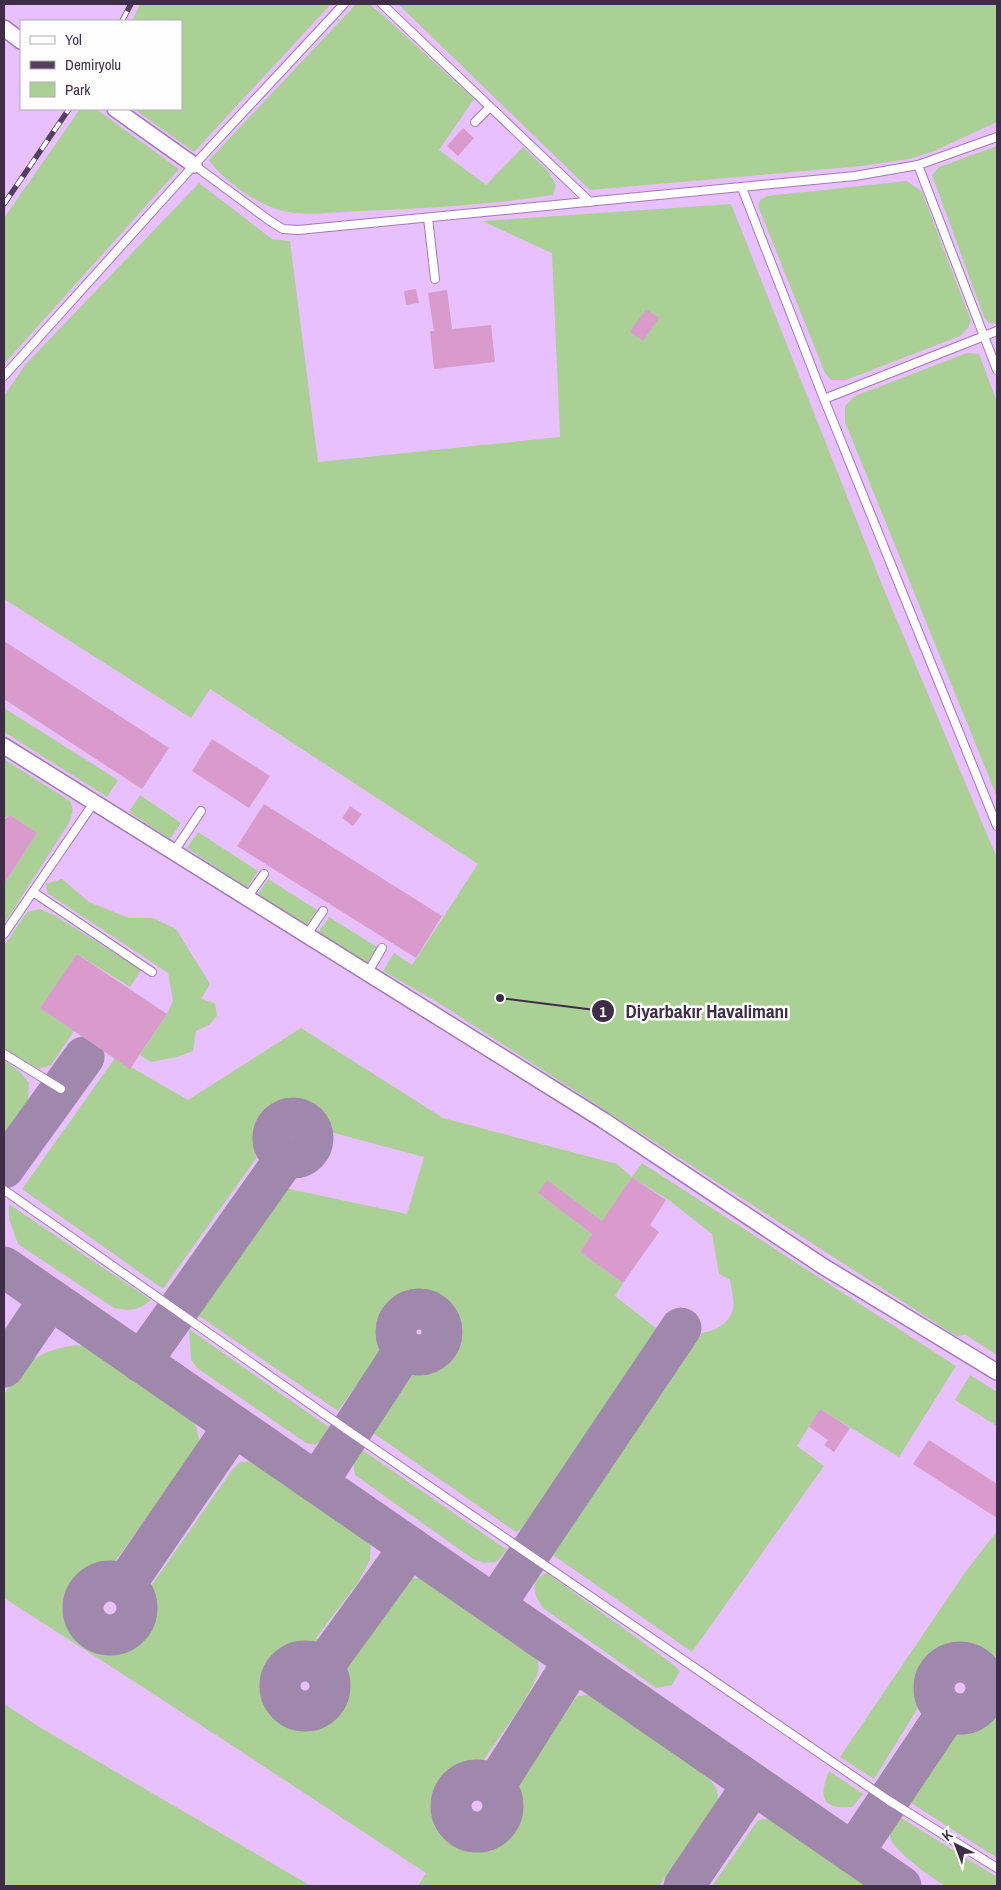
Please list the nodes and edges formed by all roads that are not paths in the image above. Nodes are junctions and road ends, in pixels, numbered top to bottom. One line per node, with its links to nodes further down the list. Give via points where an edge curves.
1 (344, 4): 9 (lane)
2 (382, 4): 5 (lane)
3 (4, 28): 4 (street)
4 (20, 40)
5 (490, 107): 7 (lane); 12 (lane)
6 (116, 110): 9 (street)
7 (475, 122)
8 (997, 137): 10 (lane)
9 (194, 165): 13 (lane, via 283,229); 18 (lane)
10 (918, 166): 11 (lane); 16 (lane)
11 (742, 188): 12 (lane); 19 (lane)
12 (590, 202): 13 (lane)
13 (428, 218): 14 (lane)
14 (436, 279)
15 (997, 331): 16 (lane)
16 (984, 336): 17 (lane); 19 (lane)
17 (997, 370)
18 (4, 376)
19 (824, 399): 23 (lane)
20 (4, 746): 21 (street)
21 (93, 804): 24 (street); 26 (lane)
22 (201, 811): 24 (lane)
23 (997, 826)
24 (173, 853): 27 (street)
25 (264, 874): 27 (lane)
26 (32, 892): 29 (lane); 32 (lane)
27 (246, 899): 30 (street)
28 (323, 912): 30 (lane)
29 (4, 934)
30 (306, 936): 33 (street)
31 (382, 948): 33 (lane)
32 (152, 972)
33 (367, 974): 37 (street, via 603,1120 821,1265)
34 (4, 1054): 35 (lane)
35 (61, 1089)
36 (4, 1190): 38 (lane, via 350,1432 864,1783)
37 (997, 1372)
38 (997, 1868)

